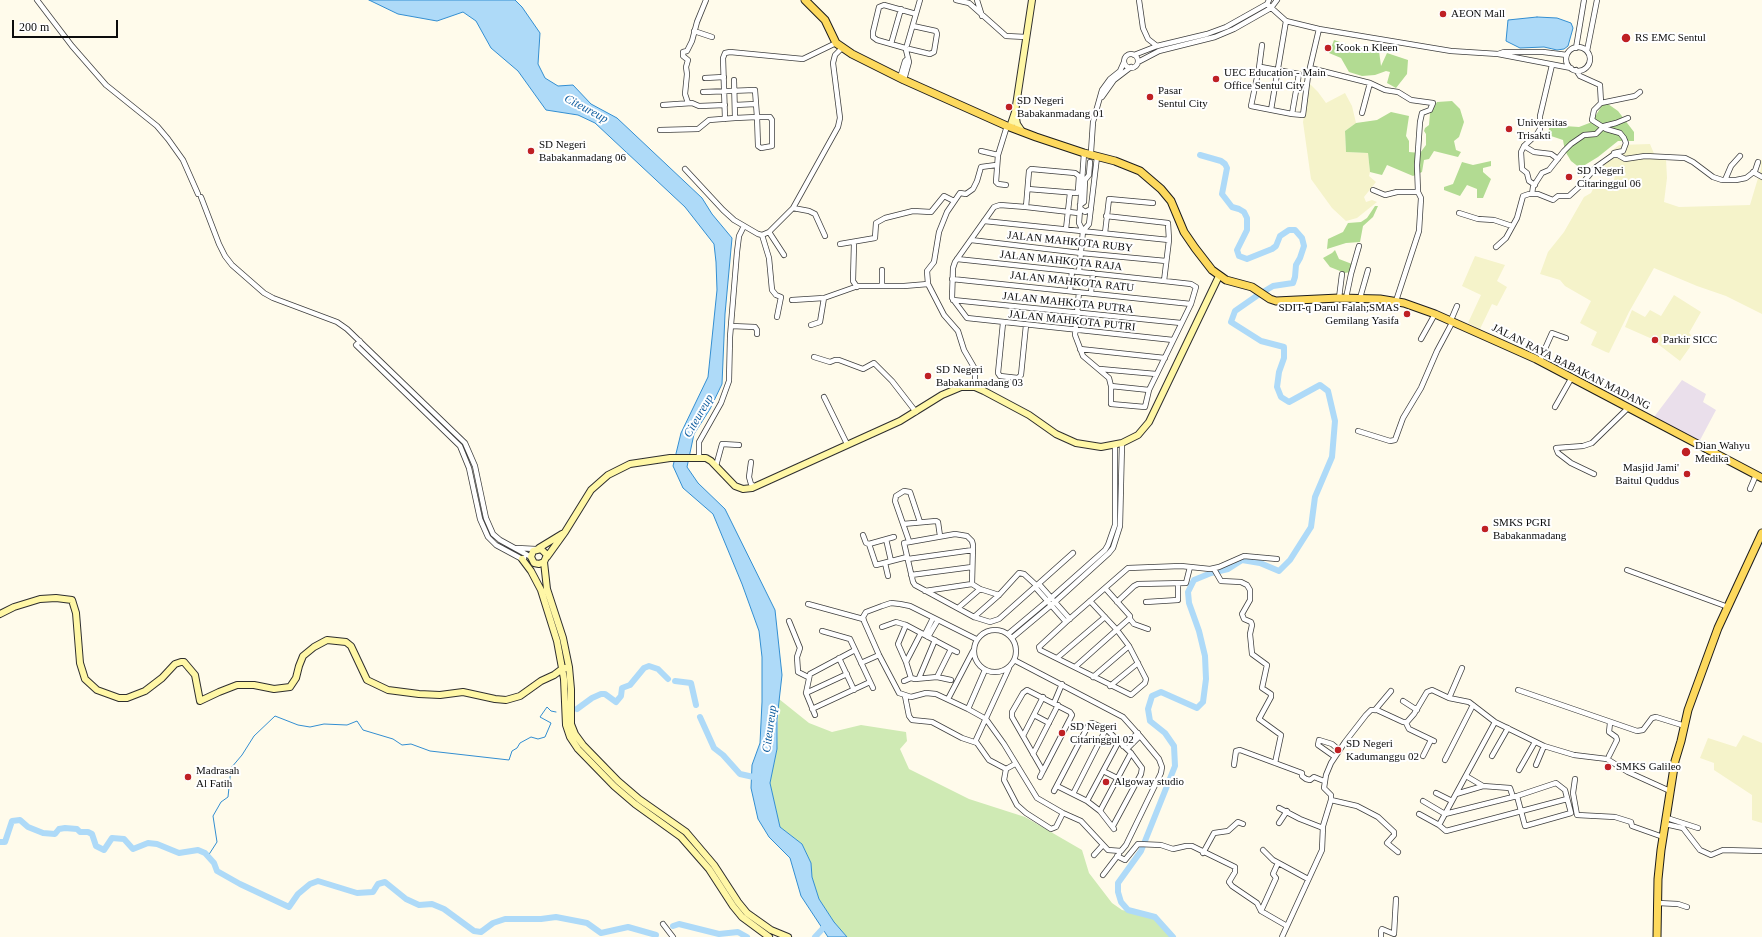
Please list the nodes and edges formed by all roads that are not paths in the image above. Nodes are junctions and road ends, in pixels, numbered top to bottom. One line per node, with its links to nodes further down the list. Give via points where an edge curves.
1 (36, 0): 159 (street, via 106,85 157,126 168,139 183,160 225,256 243,275 268,295 337,322)
2 (706, 0): 20 (street)
3 (805, 0): 25 (main road, via 825,20)
4 (920, 0): 15 (street)
5 (956, 0): 16 (street, via 968,2)
6 (977, 0): 16 (street)
7 (1032, 0): 22 (street)
8 (1139, 0): 26 (street, via 1143,28 1148,39)
9 (1277, 0): 13 (street)
10 (1584, 0): 28 (street)
11 (1597, 0): 29 (street)
12 (1268, 2): 13 (street); 26 (street, via 1235,23 1215,32)
13 (1271, 8): 17 (street); 34 (street, via 1215,38 1159,51)
14 (901, 9): 15 (street); 23 (street); 23 (street, via 884,5 879,7 873,37)
15 (916, 14): 18 (street)
16 (982, 16): 22 (street, via 1006,36)
17 (1286, 21): 19 (street); 40 (street)
18 (913, 26): 27 (street); 27 (street, via 936,32 934,52 930,54)
19 (1319, 29): 30 (street, via 1451,51); 38 (street)
20 (694, 31): 21 (street); 52 (street, via 692,41 683,54 688,60 685,94)
21 (712, 37)
22 (1026, 37): 60 (street)
23 (891, 44): 27 (street)
24 (1262, 45): 37 (street)
25 (839, 46): 43 (street, via 803,59 727,52 723,56); 45 (main road); 98 (street, via 833,63 839,124)
26 (1157, 46): 31 (street)
27 (907, 48): 45 (street, via 908,58 905,61)
28 (1576, 48): 29 (street); 32 (street)
29 (1587, 51): 39 (street, via 1590,58 1588,65 1583,70)
30 (1498, 54): 32 (street, via 1531,52); 35 (street)
31 (1134, 55): 33 (street, via 1128,55); 34 (street)
32 (1567, 55): 39 (street, via 1567,62)
33 (1124, 62): 36 (street); 58 (street, via 1120,71 1103,88)
34 (1138, 62): 36 (street, via 1136,66)
35 (1552, 65): 39 (street); 71 (street, via 1540,116 1540,129)
36 (1131, 67): 58 (street, via 1111,84)
37 (1258, 68): 40 (street); 59 (street, via 1251,106)
38 (1310, 68): 42 (street); 47 (street)
39 (1573, 69): 53 (street, via 1580,76 1600,85)
40 (1277, 70): 41 (street); 59 (street)
41 (1299, 74): 42 (street); 62 (street)
42 (1308, 76): 62 (street, via 1303,115)
43 (724, 77): 44 (street); 48 (street)
44 (705, 78)
45 (902, 79): 67 (main road)
46 (734, 80): 49 (street)
47 (1370, 83): 61 (street); 91 (street, via 1398,92 1411,100 1433,103 1430,110 1422,112 1420,122)
48 (724, 91): 49 (street); 50 (street); 56 (street)
49 (734, 91): 54 (street, via 755,90); 57 (street)
50 (703, 92)
51 (1640, 92): 53 (street, via 1635,96)
52 (688, 103): 55 (street); 56 (street, via 699,106)
53 (1601, 103): 68 (street, via 1594,110 1592,117 1594,122)
54 (756, 104): 57 (street); 64 (street)
55 (664, 105)
56 (725, 105): 66 (street)
57 (735, 105): 63 (street)
58 (1097, 105): 73 (street)
59 (1271, 110): 62 (street)
60 (1014, 112): 67 (street); 70 (street)
61 (1362, 113)
62 (1292, 114)
63 (736, 118): 64 (street); 66 (street)
64 (757, 118): 64 (street, via 771,118 771,147 758,146)
65 (1628, 118): 68 (street)
66 (725, 119): 69 (street, via 709,120 698,129)
67 (1008, 126): 70 (main road); 74 (street)
68 (1602, 127): 77 (street, via 1620,133 1626,143 1623,151 1611,153); 78 (street, via 1596,134 1580,137)
69 (660, 130)
70 (1021, 130): 73 (main road, via 1036,138)
71 (1524, 146): 78 (street, via 1534,152 1551,154); 88 (street, via 1521,152 1522,169)
72 (981, 151): 74 (street)
73 (1088, 153): 76 (main road); 99 (street)
74 (998, 154): 81 (street)
75 (1740, 156): 86 (street, via 1731,166)
76 (1097, 157): 97 (street); 128 (main road, via 1130,166 1161,189 1171,201 1184,232 1206,263)
77 (1606, 158): 86 (street, via 1614,155 1625,159 1645,156 1686,158 1713,177); 93 (street, via 1568,196 1558,196 1553,200)
78 (1558, 159): 88 (street, via 1549,170 1542,173)
79 (1090, 162): 84 (street)
80 (1758, 162): 83 (street)
81 (996, 165): 87 (street, via 996,183); 94 (street, via 981,166 973,189 968,193 960,193)
82 (685, 169): 104 (street, via 723,210)
83 (1753, 172): 85 (street); 86 (street, via 1741,180)
84 (1089, 175): 97 (street, via 1092,181); 99 (street, via 1085,180 1084,202)
85 (1762, 177)
86 (1725, 180)
87 (1006, 185)
88 (1535, 185): 93 (street)
89 (1028, 188): 92 (street); 92 (street, via 1030,169 1077,174 1078,191); 96 (street)
90 (1373, 190): 91 (street, via 1385,195)
91 (1418, 192): 142 (street, via 1418,237)
92 (1070, 193): 100 (street)
93 (1532, 194): 105 (street, via 1523,196)
94 (954, 201): 114 (street, via 944,196 931,212 913,211 885,218 876,223 875,238); 131 (street, via 940,232 934,262 927,271)
95 (1153, 203): 102 (street, via 1109,199)
96 (1026, 207): 100 (street); 103 (street, via 997,205)
97 (1092, 207): 99 (street, via 1085,212); 107 (street, via 1089,224)
98 (793, 208): 108 (street); 111 (street, via 809,210 815,214)
99 (1079, 209): 100 (street); 107 (street, via 1079,223)
100 (1068, 212): 106 (street)
101 (1459, 213): 105 (street)
102 (1106, 216): 109 (street); 113 (street, via 1166,222 1169,224)
103 (984, 221): 106 (street); 112 (street)
104 (744, 226): 110 (street); 153 (street, via 738,240)
105 (1512, 226): 117 (street, via 1506,238)
106 (1066, 229): 107 (street)
107 (1083, 231): 109 (street); 118 (street)
108 (770, 232): 110 (street); 119 (street)
109 (1104, 233): 113 (street)
110 (762, 235): 147 (street, via 769,258 772,290 781,297)
111 (825, 236)
112 (971, 240): 118 (street, JALAN MAHKOTA RUBY); 120 (street)
113 (1169, 240): 121 (street)
114 (854, 243): 115 (street); 133 (street, via 853,281)
115 (840, 244)
116 (1359, 246): 138 (street)
117 (1496, 246)
118 (1080, 253): 121 (street, JALAN MAHKOTA RUBY); 125 (street)
119 (784, 254)
120 (957, 260): 124 (street, JALAN MAHKOTA RAJA); 129 (street)
121 (1166, 261): 130 (street)
122 (882, 270): 132 (street)
123 (1368, 270): 139 (street)
124 (1072, 271): 125 (street, JALAN MAHKOTA RAJA); 134 (street)
125 (1079, 272): 126 (street, JALAN MAHKOTA RAJA)
126 (1093, 273): 130 (street, JALAN MAHKOTA RAJA); 136 (street)
127 (1342, 274): 138 (street)
128 (1219, 276): 138 (main road, JALAN RAYA BABAKAN MADANG, via 1258,289 1267,298 1276,301); 176 (street, via 1149,422 1138,435)
129 (952, 279): 134 (street, JALAN MAHKOTA RATU); 141 (street)
130 (1164, 281): 143 (street, JALAN MAHKOTA RAJA, via 1194,286 1196,290)
131 (928, 284): 132 (street); 168 (street, via 944,315 958,331 964,350 975,369)
132 (882, 285): 133 (street)
133 (857, 286): 137 (street)
134 (1070, 291): 135 (street, JALAN MAHKOTA RATU)
135 (1079, 292): 136 (street, JALAN MAHKOTA RATU); 145 (street)
136 (1091, 293): 143 (street, JALAN MAHKOTA RATU)
137 (824, 298): 140 (street); 151 (street, via 820,322)
138 (1342, 298): 139 (main road, JALAN RAYA BABAKAN MADANG)
139 (1360, 298): 142 (main road, JALAN RAYA BABAKAN MADANG)
140 (792, 300)
141 (953, 300): 145 (street, JALAN MAHKOTA PUTRA); 149 (street, JALAN MAHKOTA PUTRI, via 969,319)
142 (1396, 301): 146 (main road, JALAN RAYA BABAKAN MADANG)
143 (1191, 304): 150 (street)
144 (1457, 306): 148 (street)
145 (1077, 313): 150 (street, JALAN MAHKOTA PUTRA); 154 (street)
146 (1435, 314): 148 (main road, JALAN RAYA BABAKAN MADANG); 157 (street)
147 (777, 317)
148 (1452, 320): 163 (main road, JALAN RAYA BABAKAN MADANG); 174 (street, via 1420,388 1402,418 1395,440 1390,441)
149 (1002, 323): 152 (street, JALAN MAHKOTA PUTRI); 152 (street, via 998,372 1000,376 1018,378 1021,375)
150 (1181, 323): 158 (street)
151 (811, 325)
152 (1026, 325): 154 (street, JALAN MAHKOTA PUTRI)
153 (731, 326): 155 (street, via 755,327); 178 (street, via 727,388 699,442)
154 (1076, 330): 158 (street, JALAN MAHKOTA PUTRI); 160 (street)
155 (757, 334)
156 (1566, 338): 163 (street, via 1552,333)
157 (1421, 339)
158 (1173, 340): 162 (street)
159 (362, 343): 196 (street, via 465,443 475,466 489,526 500,540); 200 (street, via 356,345 460,446 469,468 480,519 488,537 496,545)
160 (1080, 349): 162 (street); 164 (street, via 1084,358)
161 (814, 356): 173 (street, via 830,362 839,360 863,370 874,363)
162 (1165, 358): 165 (street)
163 (1540, 360): 166 (main road, JALAN RAYA BABAKAN MADANG)
164 (1099, 368): 165 (street); 167 (street, via 1107,375)
165 (1156, 374): 169 (street)
166 (1572, 377): 171 (street); 172 (main road, JALAN RAYA BABAKAN MADANG)
167 (1111, 386): 169 (street); 169 (street, via 1111,404 1143,407 1146,405)
168 (975, 387): 173 (street, via 961,387 949,391); 176 (street, via 1029,415 1076,444 1095,447)
169 (1149, 390)
170 (824, 397): 175 (street)
171 (1555, 407)
172 (1628, 408): 181 (street, via 1592,443 1556,448 1558,453 1571,463); 182 (main road, JALAN RAYA BABAKAN MADANG)
173 (916, 412): 175 (street)
174 (1358, 431)
175 (847, 444): 183 (street)
176 (1118, 444): 220 (street, via 1111,541 1105,550); 225 (street, via 1120,526 1115,543 1110,553)
177 (739, 445): 180 (street, via 722,444)
178 (697, 457): 180 (street, via 709,459); 187 (street, via 630,464 602,480 586,496)
179 (751, 462): 183 (street, via 749,476)
180 (716, 466): 183 (street, via 735,486 743,489)
181 (1594, 474)
182 (1759, 477): 184 (street)
183 (754, 486)
184 (1750, 490)
185 (920, 522): 186 (street); 186 (street, via 910,493 906,491 895,499); 190 (street, via 937,521)
186 (903, 524): 193 (street)
187 (565, 532): 197 (street); 203 (street)
188 (1762, 533): 194 (main road)
189 (863, 535): 195 (street)
190 (940, 536): 193 (street); 198 (street, via 964,535 972,541)
191 (894, 537): 192 (street)
192 (886, 539): 195 (street); 204 (street)
193 (909, 541): 201 (street, via 904,544)
194 (1760, 542): 226 (main road)
195 (869, 544): 205 (street, via 875,565)
196 (515, 547): 197 (street); 200 (street)
197 (538, 549): 200 (street); 203 (street, via 545,551)
198 (973, 550): 201 (street); 206 (street)
199 (1073, 553): 215 (street)
200 (527, 557): 203 (street, via 534,563); 210 (street)
201 (907, 558): 204 (street); 211 (street)
202 (1277, 559): 208 (street, via 1244,556)
203 (543, 561): 210 (street); 258 (street, via 547,589 563,638)
204 (891, 561): 205 (street)
205 (885, 563): 212 (street)
206 (972, 567): 211 (street); 213 (street)
207 (1190, 567): 208 (street); 214 (street, via 1187,582); 216 (street, via 1130,567)
208 (1215, 570): 317 (street, via 1222,582 1245,584 1250,590 1250,600 1242,614 1252,625 1252,654 1267,665 1262,688 1271,696 1259,719 1282,737)
209 (1627, 570): 226 (street)
210 (531, 571): 261 (street, via 541,590 557,641)
211 (911, 575): 218 (street, via 915,585)
212 (888, 576)
213 (972, 584): 217 (street); 218 (street)
214 (1178, 584): 222 (street, via 1138,584); 223 (street, via 1177,600)
215 (1037, 586): 219 (street, via 1020,573); 220 (street); 229 (street, via 996,621 986,622)
216 (1105, 588): 221 (street); 222 (street)
217 (980, 589): 219 (street); 227 (street)
218 (925, 591): 227 (street)
219 (999, 595): 229 (street)
220 (1050, 600): 225 (street); 242 (street)
221 (1090, 601): 230 (street); 234 (street)
222 (1117, 602): 233 (street)
223 (1146, 602)
224 (808, 604): 231 (street)
225 (1054, 604): 234 (street); 242 (street)
226 (1728, 607): 299 (main road, via 1693,692)
227 (958, 608): 229 (street)
228 (0, 614): 261 (street, via 40,599 72,600 85,679 97,690 118,698 135,696 181,662 195,674 200,701 237,685 274,689 290,687 295,682 303,656 327,640 346,642 367,680 388,690 433,695 467,693 506,700 520,696)
229 (974, 617)
230 (1105, 617): 239 (street); 252 (street)
231 (863, 619): 232 (street, via 866,612 891,603 910,606); 250 (street)
232 (935, 619): 241 (street); 244 (street)
233 (1130, 619): 238 (street, via 1134,624); 239 (street)
234 (1068, 620): 252 (street, via 1038,647)
235 (789, 621): 265 (street, via 800,648 797,657 798,672)
236 (906, 625): 237 (street, via 896,622); 241 (street); 255 (street, via 898,644)
237 (882, 627)
238 (1148, 629)
239 (1117, 630): 245 (street); 259 (street)
240 (822, 631): 247 (street, via 847,637)
241 (924, 635): 243 (street); 255 (street)
242 (1010, 636): 244 (street, via 1002,631 991,630); 253 (street, via 1015,644)
243 (935, 640): 246 (street); 269 (street)
244 (976, 640): 248 (street)
245 (1129, 646): 256 (street); 267 (street)
246 (951, 649): 249 (street); 266 (street)
247 (855, 650): 251 (street); 254 (street)
248 (973, 651): 262 (street, via 978,665); 284 (street)
249 (958, 652)
250 (879, 655): 254 (street); 281 (street, via 895,687)
251 (839, 658): 264 (street); 265 (street, via 811,672)
252 (1057, 658): 259 (street)
253 (1014, 660): 257 (street); 274 (street)
254 (861, 662): 273 (street)
255 (906, 662): 268 (street)
256 (1138, 663): 275 (street); 275 (street, via 1146,681 1132,694 1128,695)
257 (1010, 666): 263 (street); 272 (street)
258 (569, 667): 261 (street); 377 (street, via 571,724 583,744 639,799 686,832 714,865 747,913 770,930)
259 (1075, 667): 267 (street)
260 (1462, 668): 283 (street)
261 (562, 669): 376 (street, via 566,725 578,749 635,804 681,837 709,869 742,917)
262 (985, 670): 263 (street); 288 (street)
263 (997, 672): 272 (street)
264 (847, 674): 277 (street); 280 (street)
265 (808, 677): 280 (street)
266 (937, 677): 269 (street); 270 (street)
267 (1093, 677): 275 (street)
268 (910, 678): 269 (street); 271 (street)
269 (920, 678)
270 (951, 680)
271 (904, 681)
272 (1003, 681): 294 (street)
273 (870, 682): 276 (street); 277 (street)
274 (1062, 684): 286 (street); 302 (street, via 1114,711)
275 (1110, 686)
276 (873, 688)
277 (854, 690): 289 (street)
278 (1518, 690): 298 (street)
279 (1391, 691): 290 (street)
280 (806, 693): 289 (street)
281 (905, 696): 284 (street, via 930,693); 305 (street, via 912,720 932,722)
282 (1043, 697): 286 (street); 293 (street); 303 (street, via 1029,690 1024,691 1012,712 1012,720)
283 (1449, 698): 287 (street); 291 (street, via 1429,690)
284 (948, 699): 288 (street)
285 (1403, 701): 291 (street)
286 (1056, 704): 296 (street); 323 (street, via 1070,712 1072,717)
287 (1473, 705): 295 (street); 316 (street)
288 (968, 708): 294 (street)
289 (812, 709): 292 (street)
290 (1375, 710): 297 (street); 309 (street, via 1366,715)
291 (1417, 710): 297 (street)
292 (815, 715)
293 (1034, 715): 296 (street); 303 (street)
294 (986, 719): 305 (street); 318 (street)
295 (1496, 722): 300 (street); 325 (street)
296 (1049, 723): 311 (street)
297 (1406, 723): 312 (street, via 1409,729 1433,741)
298 (1610, 723): 299 (street, via 1638,731 1643,730 1652,718 1656,717); 315 (street, via 1609,732 1616,740)
299 (1685, 726): 333 (main road)
300 (1508, 728): 306 (street); 313 (street)
301 (1106, 729): 304 (street); 330 (street, via 1089,724); 335 (street)
302 (1139, 734): 308 (street); 359 (street, via 1158,759 1162,770)
303 (1023, 736): 311 (street)
304 (1119, 741): 308 (street); 324 (street)
305 (975, 742): 321 (street, via 989,760)
306 (1535, 742): 307 (street); 322 (street)
307 (1544, 746): 315 (street, via 1574,755); 320 (street)
308 (1125, 747): 310 (street)
309 (1339, 750): 314 (street); 314 (street, via 1332,744 1319,740 1318,745)
310 (1130, 753): 327 (street); 344 (street, via 1140,764 1142,771 1114,828)
311 (1033, 754): 323 (street)
312 (1423, 756)
313 (1492, 756)
314 (1335, 757): 329 (street)
315 (1608, 757): 333 (street, via 1628,772)
316 (1445, 760)
317 (1274, 762): 319 (street, via 1238,750); 329 (street, via 1302,773 1306,779 1314,777)
318 (1015, 764): 321 (street); 347 (street, via 1037,798)
319 (1234, 765)
320 (1536, 765)
321 (1006, 770): 347 (street, via 1005,785 1021,809 1051,829 1056,827)
322 (1519, 770)
323 (1044, 771): 326 (street)
324 (1103, 771): 327 (street); 340 (street)
325 (1466, 776): 331 (street); 336 (street)
326 (1040, 777)
327 (1118, 778): 344 (street)
328 (1575, 779): 356 (street, via 1573,793 1578,815 1615,817)
329 (1324, 781): 339 (street, via 1324,788 1331,795)
330 (1057, 786): 332 (street); 335 (street)
331 (1483, 786): 336 (street); 337 (street, via 1510,788)
332 (1054, 791)
333 (1670, 792): 350 (main road)
334 (1436, 793): 342 (street)
335 (1073, 794): 340 (street)
336 (1456, 794): 342 (street)
337 (1515, 796): 338 (street, via 1556,783 1565,790); 346 (street); 349 (street)
338 (1567, 799): 346 (street); 346 (street, via 1571,813 1525,826)
339 (1331, 800): 354 (street); 362 (street, via 1356,806 1378,817 1393,830 1394,835 1388,843)
340 (1087, 801): 344 (street)
341 (1423, 801): 349 (street)
342 (1452, 801): 349 (street)
343 (1279, 808): 345 (street)
344 (1100, 811)
345 (1286, 811): 351 (street); 354 (street)
346 (1521, 811): 353 (street, via 1446,831)
347 (1063, 813): 357 (street, via 1084,823)
348 (1419, 814): 353 (street)
349 (1445, 814): 353 (street)
350 (1666, 821): 355 (street); 356 (main road); 360 (street, via 1683,828 1700,850 1711,855 1723,850)
351 (1279, 823)
352 (1243, 824): 361 (street, via 1237,823 1228,831 1214,833)
353 (1439, 825)
354 (1322, 828): 367 (street, via 1322,850)
355 (1698, 828)
356 (1662, 837): 369 (main road, via 1658,867)
357 (1103, 845): 359 (street, via 1111,851); 363 (street)
358 (1263, 850): 365 (street)
359 (1121, 851): 364 (street)
360 (1762, 851)
361 (1203, 852): 364 (street, via 1190,846 1173,849 1161,845 1138,844 1125,860); 371 (street, via 1235,867 1230,884 1257,903)
362 (1398, 852)
363 (1094, 855)
364 (1117, 856): 366 (street)
365 (1278, 863): 367 (street); 371 (street, via 1273,874 1276,878)
366 (1103, 875)
367 (1308, 879): 373 (street)
368 (1396, 899): 374 (street)
369 (1658, 903): 370 (street); 380 (main road)
370 (1687, 907)
371 (1261, 911): 373 (street)
372 (663, 924): 375 (street)
373 (1287, 926): 378 (street)
374 (1395, 935): 379 (street, via 1382,929)
375 (673, 937)
376 (769, 937)
377 (788, 937)
378 (1282, 937)
379 (1381, 937)
380 (1657, 937)

